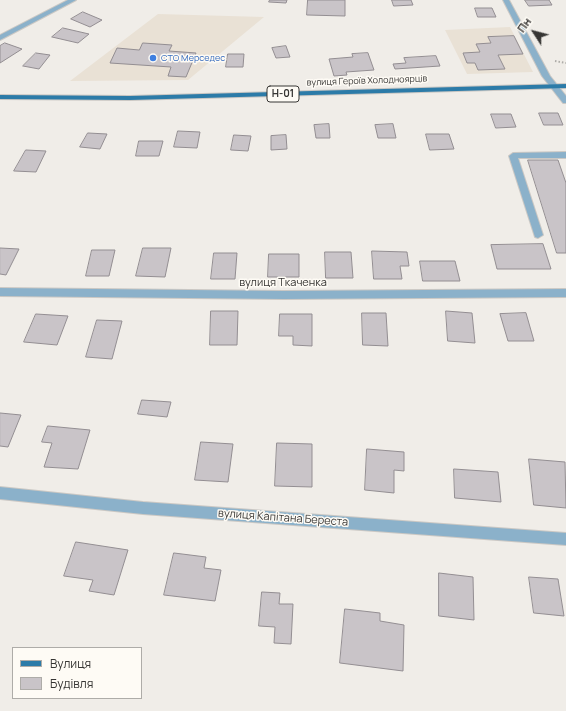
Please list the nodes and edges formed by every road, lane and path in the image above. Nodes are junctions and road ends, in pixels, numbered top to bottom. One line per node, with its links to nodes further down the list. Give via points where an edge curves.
1 (73, 0): 3 (street)
2 (506, 0): 6 (street)
3 (0, 38)
4 (550, 61): 5 (path)
5 (566, 64)
6 (553, 86): 7 (main road, вулиця Героїв Холодноярців / Н-01); 8 (main road, вулиця Героїв Холодноярців / Н-01, via 130,98); 9 (street)
7 (566, 86)
8 (0, 97)
9 (566, 101)
10 (566, 155): 11 (street, via 513,156)
11 (538, 235)
12 (0, 292): 13 (street, вулиця Ткаченка, via 284,295)
13 (566, 293)
14 (0, 493): 15 (street, вулиця Капітана Береста, via 143,508)
15 (566, 539)

